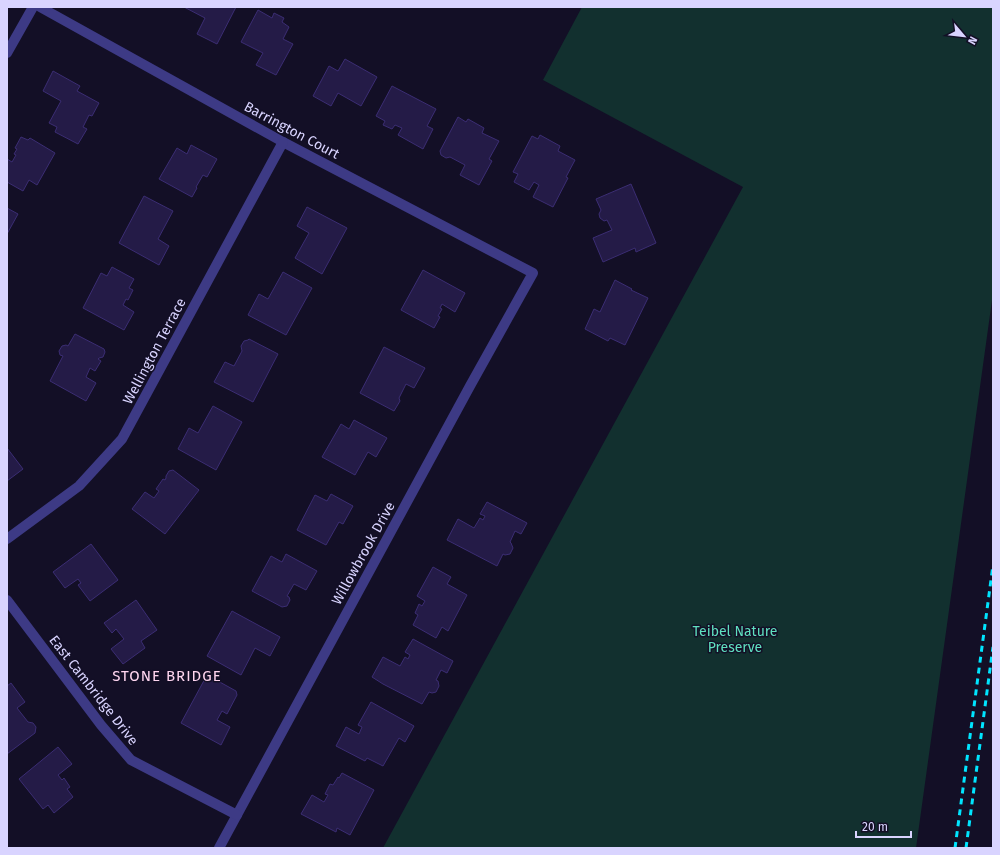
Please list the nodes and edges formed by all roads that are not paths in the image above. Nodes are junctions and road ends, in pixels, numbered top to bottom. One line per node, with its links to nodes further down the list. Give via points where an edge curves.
1 (33, 7): 3 (street)
2 (40, 7): 4 (street, Barrington Court)
3 (7, 53)
4 (283, 142): 5 (street, Barrington Court); 6 (street, Wellington Terrace, via 122,439 78,486)
5 (533, 273): 8 (street, Willowbrook Drive)
6 (7, 539)
7 (7, 600): 8 (street, East Cambridge Drive, via 101,726 131,760)
8 (237, 815): 9 (street, Willowbrook Drive)
9 (219, 848)

